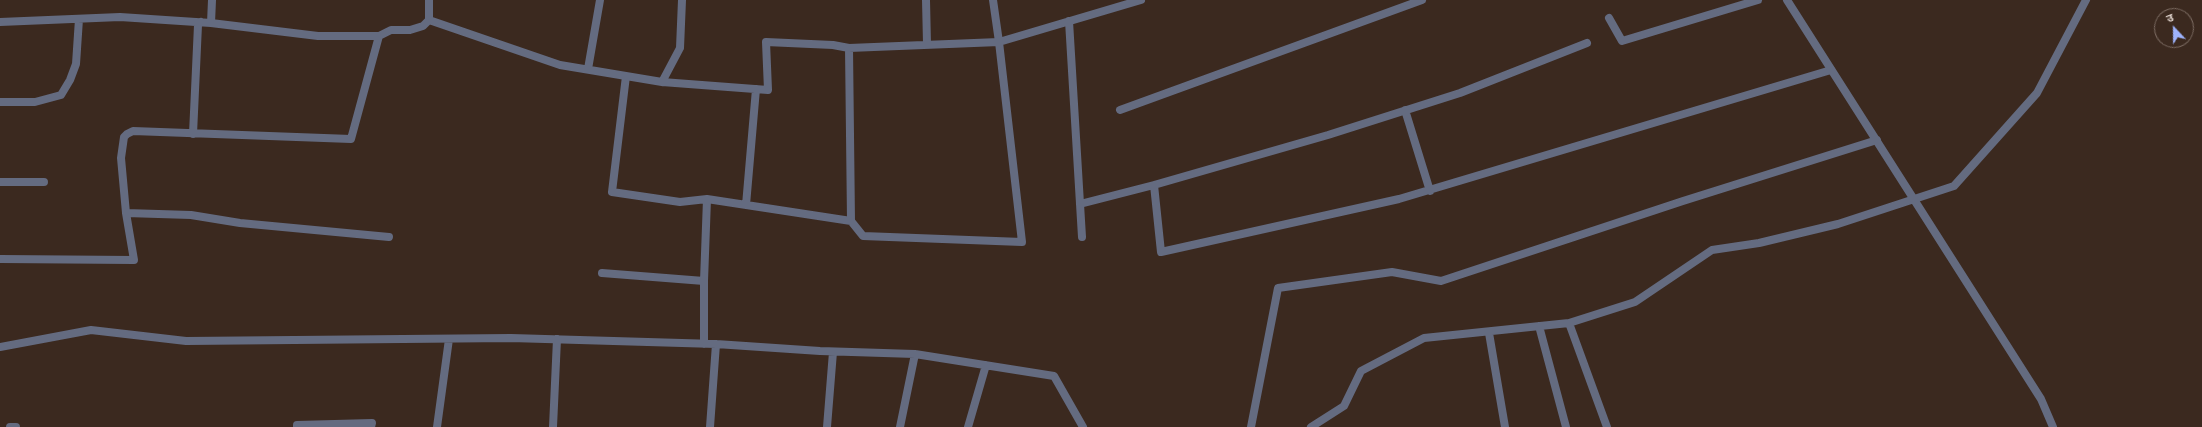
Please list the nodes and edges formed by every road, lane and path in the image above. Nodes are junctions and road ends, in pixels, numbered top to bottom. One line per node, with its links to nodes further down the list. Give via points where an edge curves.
1 (212, 0): 18 (street)
2 (429, 0): 14 (street)
3 (600, 0): 24 (street)
4 (682, 0): 27 (street, via 680,48)
5 (926, 0): 22 (street)
6 (993, 0): 20 (street)
7 (1141, 0): 15 (street)
8 (1422, 0): 30 (street)
9 (1758, 0): 12 (street, via 1622,40)
10 (1787, 0): 25 (street)
11 (2086, 0): 39 (street, via 2036,93 1954,186)
12 (1608, 18)
13 (78, 19): 16 (street); 17 (street, via 120,17); 29 (street, via 76,64 70,80 60,95 35,102)
14 (429, 20): 19 (street, via 424,26 410,30 391,30); 24 (street, via 560,65)
15 (1069, 21): 20 (street); 40 (street)
16 (0, 22)
17 (201, 22): 18 (street); 32 (street, via 198,26)
18 (211, 23): 19 (street, via 318,36)
19 (379, 36): 32 (street, via 351,139)
20 (999, 42): 22 (street); 43 (street, via 1022,242 863,236)
21 (1587, 43): 31 (street, via 1460,93)
22 (927, 44): 23 (street)
23 (849, 48): 28 (street, via 766,42 768,90); 43 (street)
24 (588, 69): 26 (street)
25 (1831, 70): 33 (street); 37 (street)
26 (626, 76): 27 (street); 38 (street, via 612,192 680,202)
27 (662, 82): 28 (street)
28 (756, 90): 41 (street)
29 (0, 102)
30 (1120, 110)
31 (1405, 110): 36 (street); 37 (street)
32 (193, 134): 42 (street, via 133,131 124,137 121,158)
33 (1876, 140): 39 (street); 71 (street, via 1441,281 1392,272 1278,288)
34 (0, 182): 35 (street)
35 (44, 182)
36 (1154, 185): 37 (street, via 1161,252 1399,200); 40 (street)
37 (1430, 190)
38 (707, 199): 41 (street); 48 (street)
39 (1915, 200): 49 (street, via 1838,224 1759,243 1712,250 1635,302); 76 (street, via 2041,399)
40 (1080, 204): 45 (street)
41 (746, 205): 43 (street)
42 (126, 213): 44 (street, via 191,215); 46 (street, via 134,260)
43 (851, 221)
44 (389, 237)
45 (1082, 237)
46 (0, 259)
47 (602, 273): 48 (street)
48 (704, 281): 54 (street)
49 (1569, 322): 50 (street); 75 (street)
50 (1539, 326): 51 (street); 74 (street)
51 (1489, 333): 72 (street, via 1424,338 1361,371 1344,406); 73 (street)
52 (449, 339): 53 (street); 56 (street, via 186,341 91,330); 64 (street)
53 (557, 340): 54 (street); 65 (street)
54 (704, 344): 55 (street)
55 (716, 344): 57 (street); 66 (street)
56 (0, 347)
57 (833, 352): 58 (street); 67 (street)
58 (915, 354): 59 (street); 68 (street)
59 (986, 365): 69 (street); 70 (street, via 1054,376)
60 (10, 427): 61 (street)
61 (16, 427)
62 (297, 427): 63 (street, via 372,423)
63 (371, 427)
64 (437, 427)
65 (553, 427)
66 (710, 427)
67 (827, 427)
68 (900, 427)
69 (968, 427)
70 (1083, 427)
71 (1251, 427)
72 (1311, 427)
73 (1505, 427)
74 (1566, 427)
75 (1607, 427)
76 (2053, 427)

